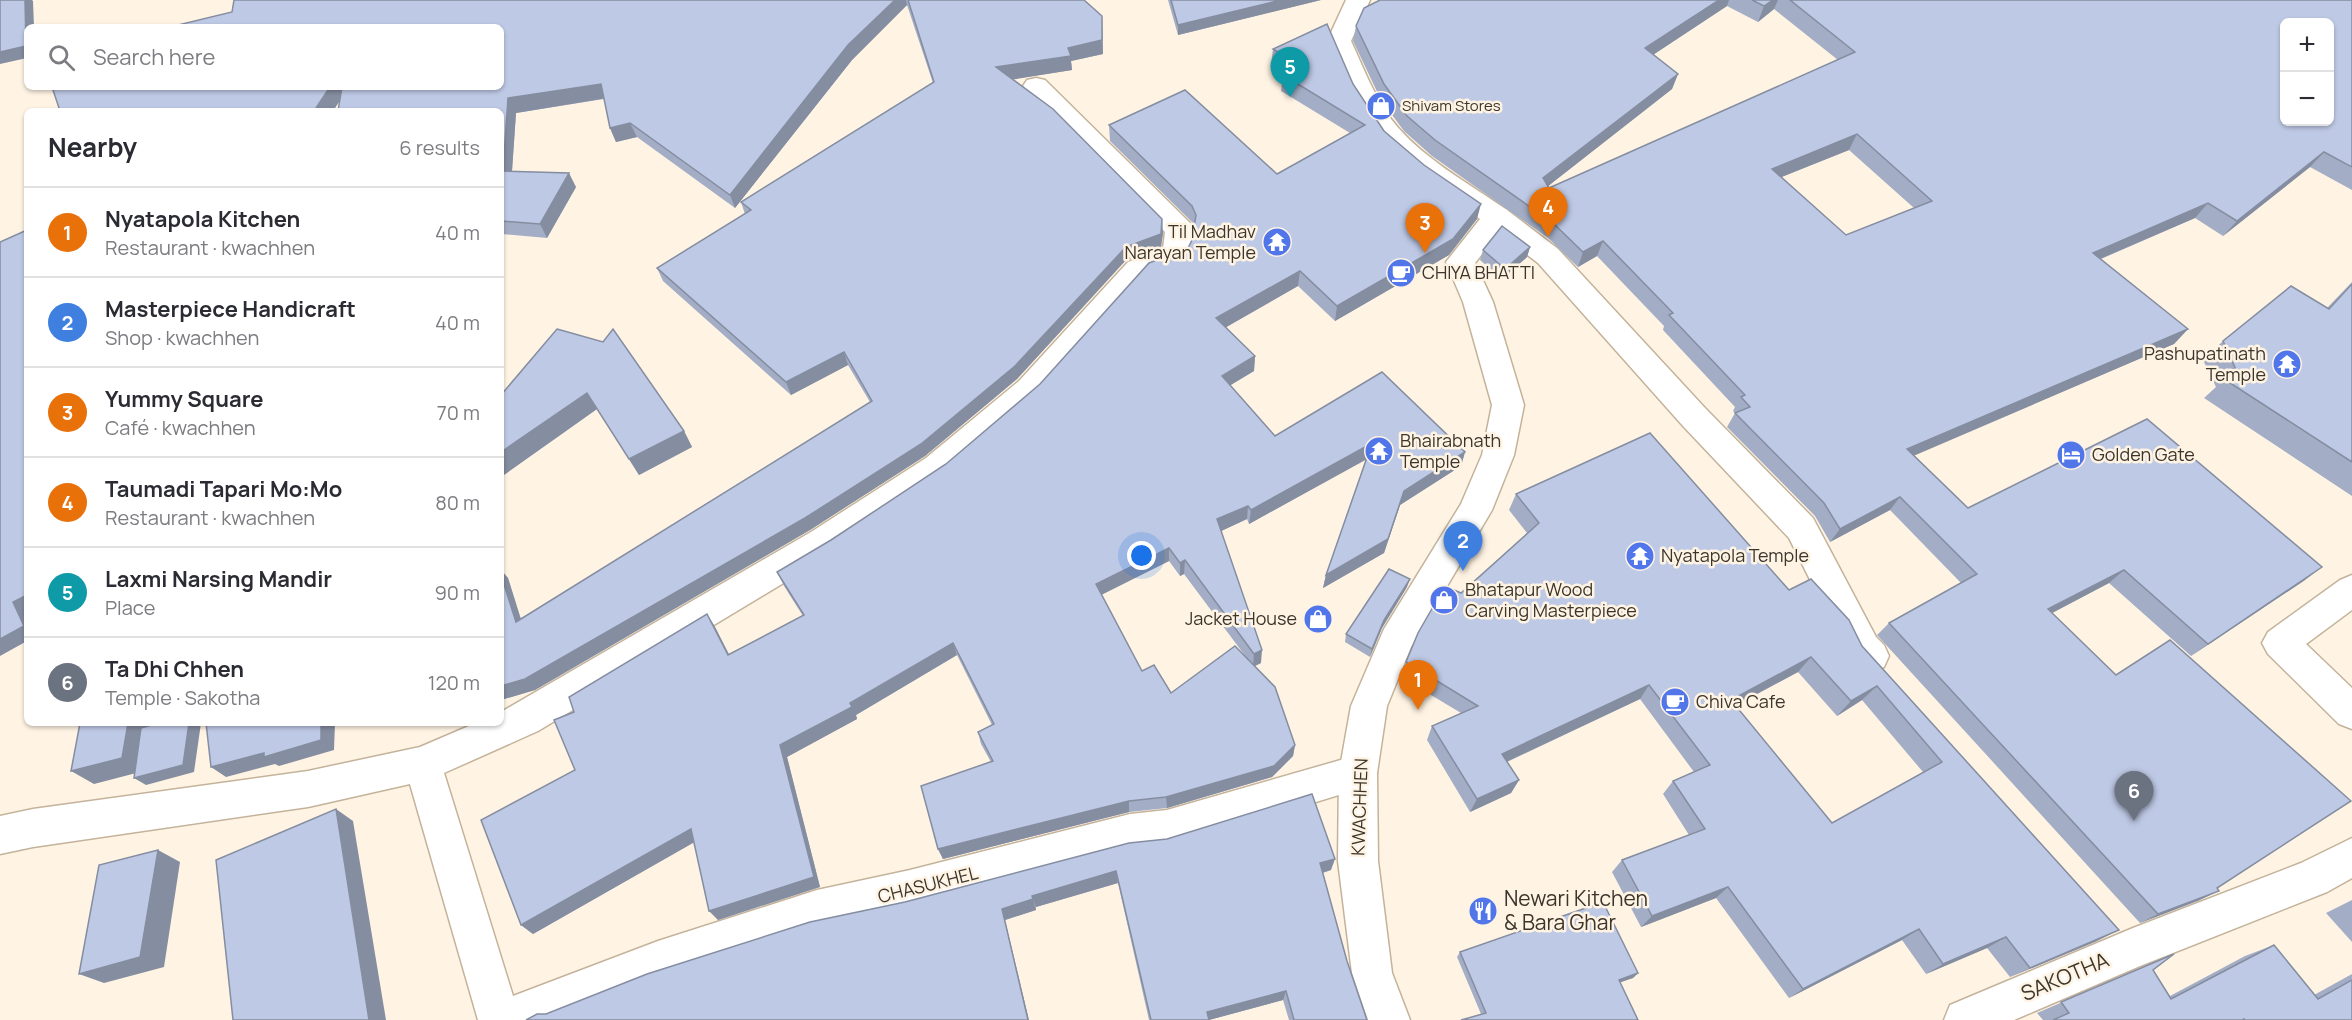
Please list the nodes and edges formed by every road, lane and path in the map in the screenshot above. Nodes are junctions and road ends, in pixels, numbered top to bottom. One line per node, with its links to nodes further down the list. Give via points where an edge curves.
1 (1358, 0): 3 (street, via 1339,41 1357,82 1389,134 1438,176)
2 (1036, 86): 7 (street, via 1180,230 1176,255 1138,269 1030,389 937,467 823,542 525,718)
3 (1497, 217): 5 (street, via 1548,256 1801,528 1863,648); 8 (street, KWACHHEN, via 1460,262 1478,302 1508,405 1498,455 1480,499 1396,640 1369,706)
4 (2352, 591): 6 (street, via 2280,644)
5 (1894, 682)
6 (2352, 712)
7 (423, 764): 9 (street, via 308,789); 11 (street)
8 (1358, 773): 12 (street, CHASUKHEL, via 1167,829 1130,832 910,890 817,910 658,960); 13 (street, KWACHHEN, via 1358,861 1372,973)
9 (0, 835)
10 (2352, 857): 14 (street, SAKOTHA, via 2313,878 2121,935)
11 (500, 1020)
12 (505, 1020)
13 (1389, 1020)
14 (1965, 1020)

